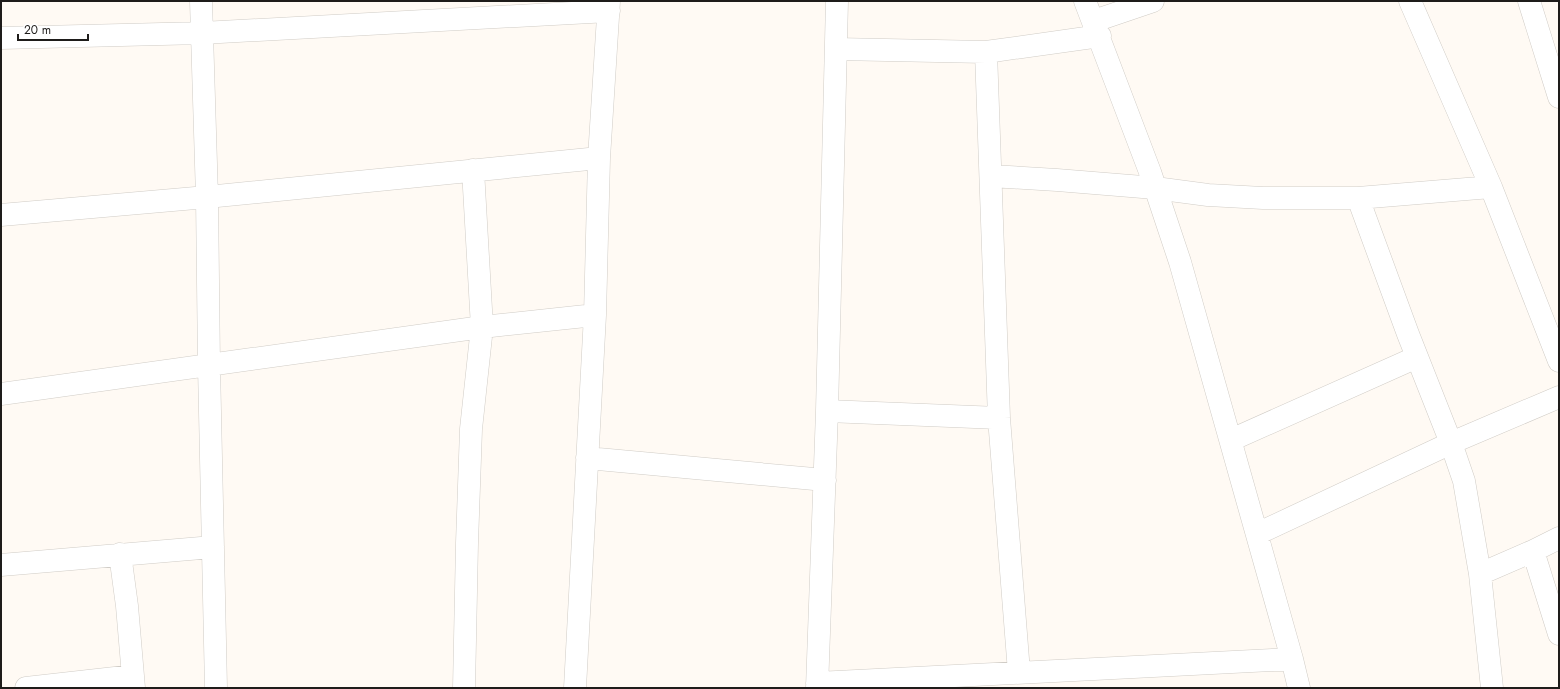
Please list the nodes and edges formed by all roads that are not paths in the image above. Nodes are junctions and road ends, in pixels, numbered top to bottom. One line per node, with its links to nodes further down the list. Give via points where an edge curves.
1 (201, 1): 9 (street)
2 (837, 1): 11 (street)
3 (1085, 1): 8 (street)
4 (1153, 1): 8 (street)
5 (1410, 1): 18 (street)
6 (1529, 1): 12 (street)
7 (609, 6): 9 (street); 15 (street)
8 (1097, 28): 13 (street); 19 (street)
9 (202, 34): 10 (street); 20 (street)
10 (1, 38)
11 (836, 49): 13 (street); 30 (street)
12 (1552, 50): 14 (street)
13 (986, 52): 17 (street)
14 (1559, 97)
15 (599, 158): 16 (street); 23 (street)
16 (474, 170): 20 (street); 24 (street)
17 (991, 176): 19 (street); 31 (street)
18 (1491, 187): 21 (street); 26 (street)
19 (1155, 188): 21 (street, via 1208,195 1263,198); 32 (street, via 1180,262)
20 (207, 197): 22 (street); 27 (street)
21 (1358, 198): 25 (street)
22 (1, 215)
23 (595, 315): 24 (street); 34 (street)
24 (482, 327): 27 (street); 50 (street, via 471,429)
25 (1417, 357): 32 (street); 33 (street)
26 (1559, 361)
27 (209, 366): 28 (street); 38 (street)
28 (1, 394)
29 (1559, 397): 33 (street)
30 (828, 411): 31 (street); 35 (street)
31 (998, 418): 45 (street)
32 (1231, 440): 36 (street)
33 (1451, 443): 36 (street); 42 (street, via 1464,481)
34 (587, 458): 35 (street); 51 (street)
35 (825, 480): 47 (street)
36 (1257, 534): 44 (street)
37 (1559, 538): 39 (street)
38 (213, 547): 40 (street); 49 (street)
39 (1533, 550): 42 (street); 43 (street)
40 (120, 554): 41 (street); 46 (street, via 128,606)
41 (1, 564)
42 (1480, 574): 53 (street)
43 (1559, 634)
44 (1292, 659): 45 (street); 52 (street)
45 (1019, 672): 47 (street)
46 (133, 682): 48 (street)
47 (817, 686)
48 (26, 688)
49 (216, 688)
50 (464, 688)
51 (575, 688)
52 (1299, 688)
53 (1492, 688)

